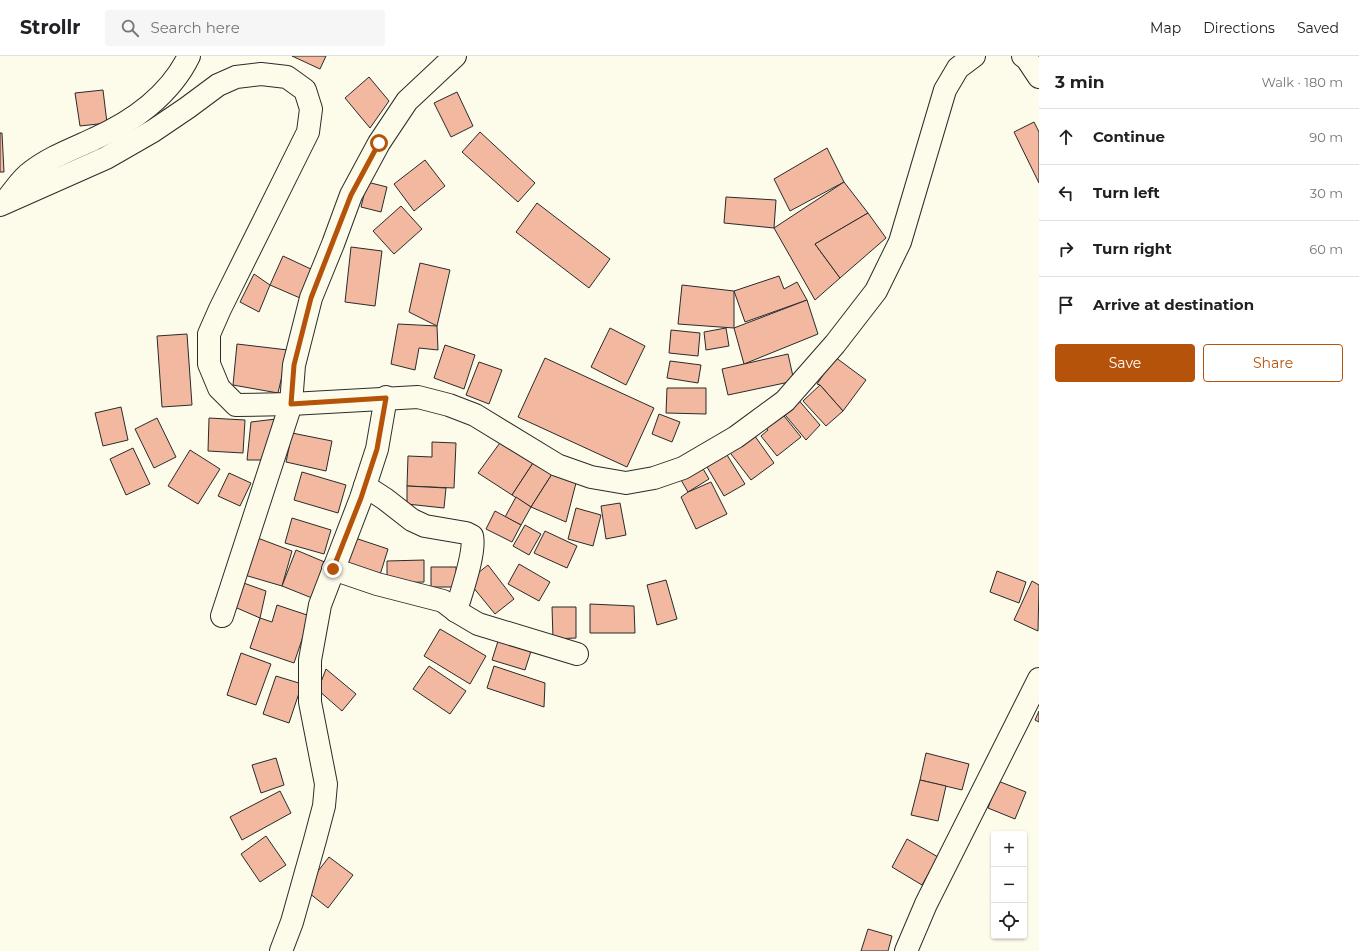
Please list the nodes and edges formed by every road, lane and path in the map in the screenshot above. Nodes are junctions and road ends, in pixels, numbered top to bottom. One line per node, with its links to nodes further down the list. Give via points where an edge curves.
1 (189, 56): 6 (street, via 161,95 137,115 30,172)
2 (974, 56): 7 (street, via 958,68 945,90 900,242 876,291 835,344 785,401 736,437 683,468 654,478 626,483 591,477 557,465 475,415 418,397)
3 (1025, 57): 5 (street)
4 (442, 60): 8 (street, via 407,101 379,143 351,195 311,298 294,365)
5 (1039, 77)
6 (2, 204): 8 (street, via 106,158 153,131 218,85 236,77 261,74 287,77 305,90 311,109 308,132 209,334 209,364 219,388 236,405)
7 (386, 398): 8 (street); 9 (street, via 377,449)
8 (291, 404): 12 (street)
9 (365, 486): 10 (street); 11 (street, via 418,523 472,536 472,554)
10 (333, 569): 11 (street, via 404,592 443,601); 15 (street, via 320,605 310,660 310,702 326,784 324,806 294,917)
11 (456, 611): 13 (street, via 478,624)
12 (222, 616)
13 (577, 654)
14 (1039, 678): 16 (street, via 926,904)
15 (281, 951)
16 (906, 951)

